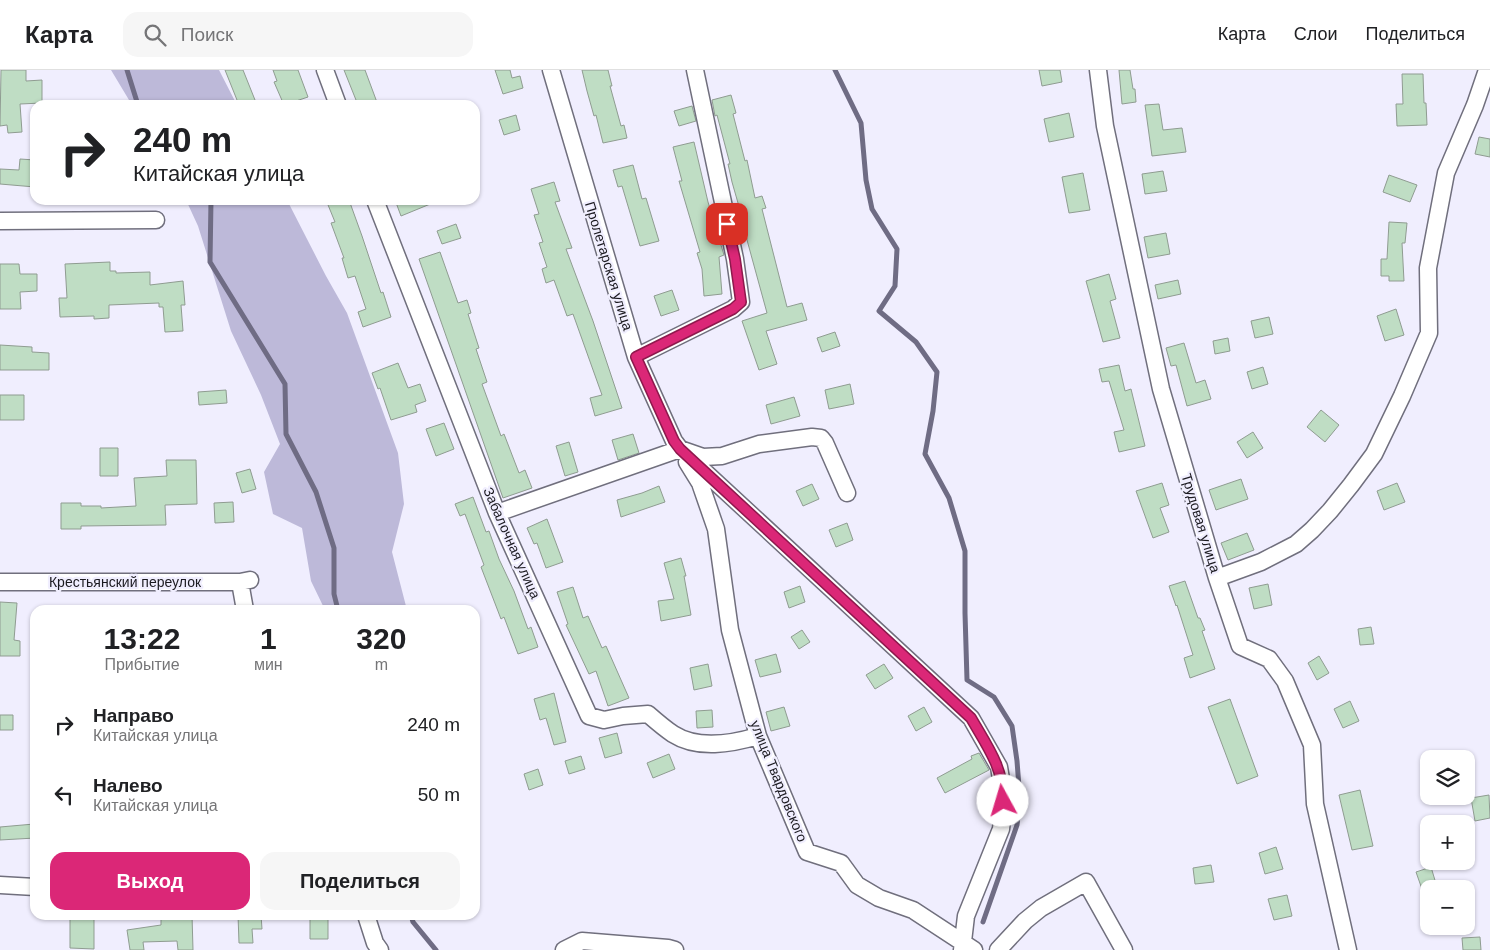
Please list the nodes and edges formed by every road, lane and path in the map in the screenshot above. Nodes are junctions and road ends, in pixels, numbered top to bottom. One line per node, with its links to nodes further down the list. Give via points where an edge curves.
1 (324, 70): 6 (street)
2 (551, 70): 10 (street, Пролетарская улица)
3 (695, 70): 10 (street, via 741,302)
4 (1098, 70): 14 (street, Трудовая улица, via 1104,126 1161,389)
5 (1486, 70): 14 (street, via 1475,106 1446,173 1428,268 1429,333 1374,454 1330,511 1296,544 1261,562)
6 (336, 100)
7 (377, 205): 13 (street, Забалочная улица)
8 (156, 220): 9 (street)
9 (0, 221)
10 (636, 357): 11 (street, Пролетарская улица)
11 (680, 449): 12 (street, via 703,457 722,456 759,444 820,438 826,444); 13 (street); 17 (street, улица Твардовского, via 700,483 716,528 730,630); 21 (street, Пролетарская улица, via 971,718 999,767 1003,791 1001,829 966,916)
12 (847, 493)
13 (497, 513): 17 (street, Забалочная улица, via 588,716 604,720 648,714 674,735 692,742 712,744)
14 (1217, 578): 27 (street, Трудовая улица, via 1240,646 1269,659 1285,682 1312,745 1315,804)
15 (0, 582): 16 (street, Крестьянский переулок, via 245,581)
16 (245, 605)
17 (758, 736): 21 (street, улица Твардовского, via 807,852 841,862 857,885 879,898 913,910)
18 (0, 885): 19 (street)
19 (30, 887)
20 (368, 920): 22 (street)
21 (966, 948)
22 (380, 950)
23 (564, 950): 24 (street, via 582,941)
24 (675, 950)
25 (998, 950): 26 (street, via 1040,908 1086,882)
26 (1124, 950)
27 (1348, 950)

